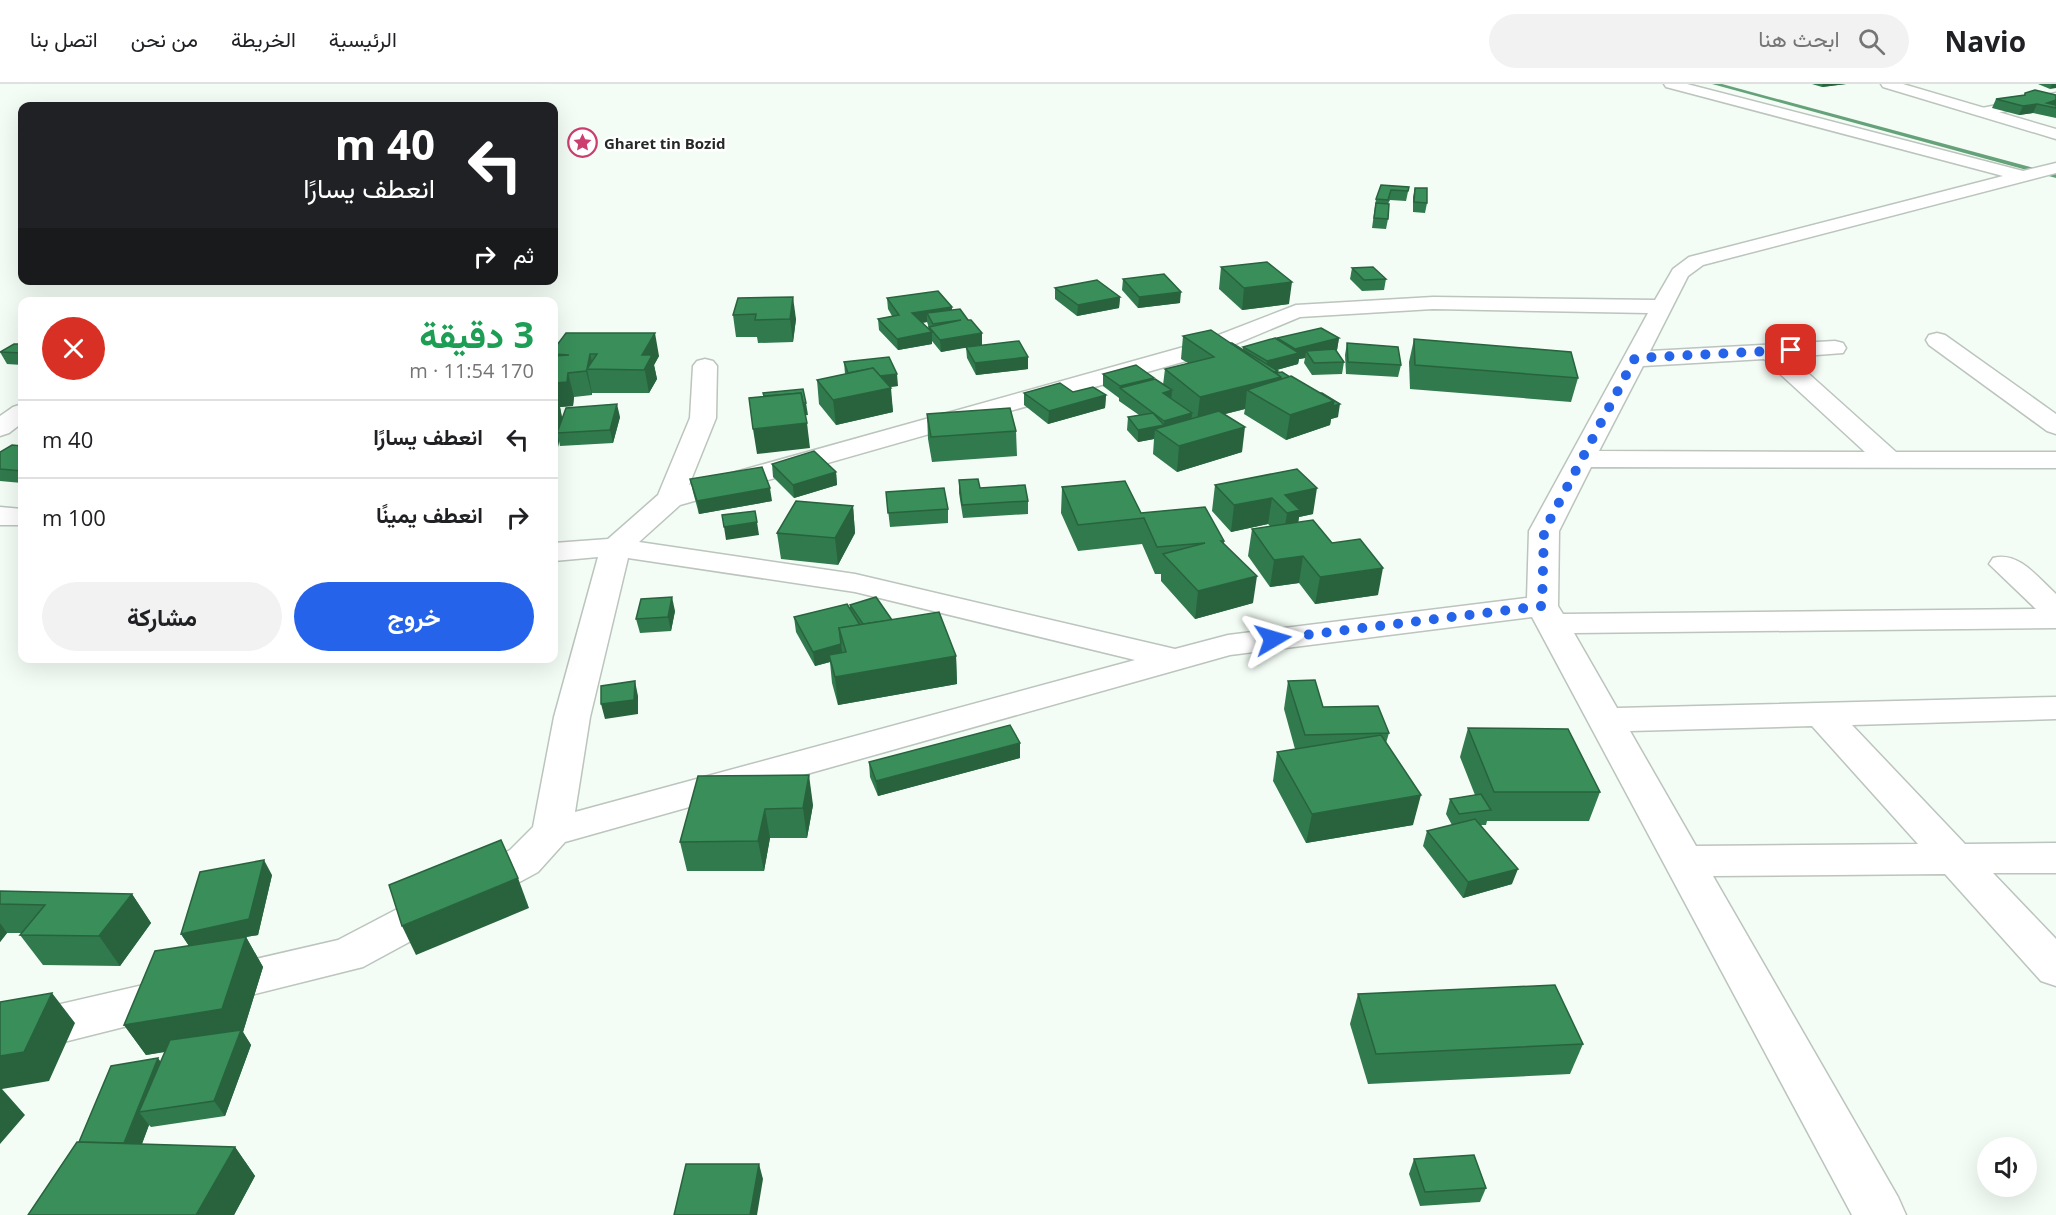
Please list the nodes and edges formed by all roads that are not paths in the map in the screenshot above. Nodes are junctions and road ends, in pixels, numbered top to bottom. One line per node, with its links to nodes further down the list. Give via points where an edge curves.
1 (1671, 84): 7 (street)
2 (1888, 84): 4 (street)
3 (2056, 97): 4 (street)
4 (1982, 112): 5 (street)
5 (2056, 135)
6 (2056, 168): 7 (street)
7 (2024, 176): 8 (street); 9 (street, via 1696,261 1680,273)
8 (2056, 185)
9 (1662, 307): 13 (street); 21 (street, via 1433,303 1296,311 1206,348)
10 (1938, 340): 16 (street)
11 (1835, 348): 12 (street)
12 (1769, 351): 13 (street); 19 (street)
13 (1635, 358): 18 (street)
14 (705, 366): 21 (street, via 703,418)
15 (18, 415): 17 (street)
16 (2056, 426)
17 (0, 428)
18 (1582, 459): 19 (street); 28 (street, via 1544,531)
19 (1890, 459): 20 (street)
20 (2056, 460)
21 (670, 499): 24 (street)
22 (0, 516): 23 (street)
23 (18, 517)
24 (616, 547): 25 (street); 30 (street, via 855,583); 34 (street, via 572,717)
25 (558, 552)
26 (2004, 564): 27 (street)
27 (2056, 610)
28 (1547, 615): 29 (street); 30 (street, via 1228,645); 33 (street)
29 (2056, 618)
30 (1175, 660): 34 (street)
31 (2056, 708): 32 (street)
32 (1821, 714): 33 (street); 36 (street)
33 (1605, 720): 37 (street)
34 (552, 832): 39 (street, via 524,861 348,955)
35 (2056, 858): 36 (street)
36 (1955, 859): 37 (street); 38 (street)
37 (1685, 861): 40 (street)
38 (2056, 968)
39 (0, 1038)
40 (1880, 1215)

